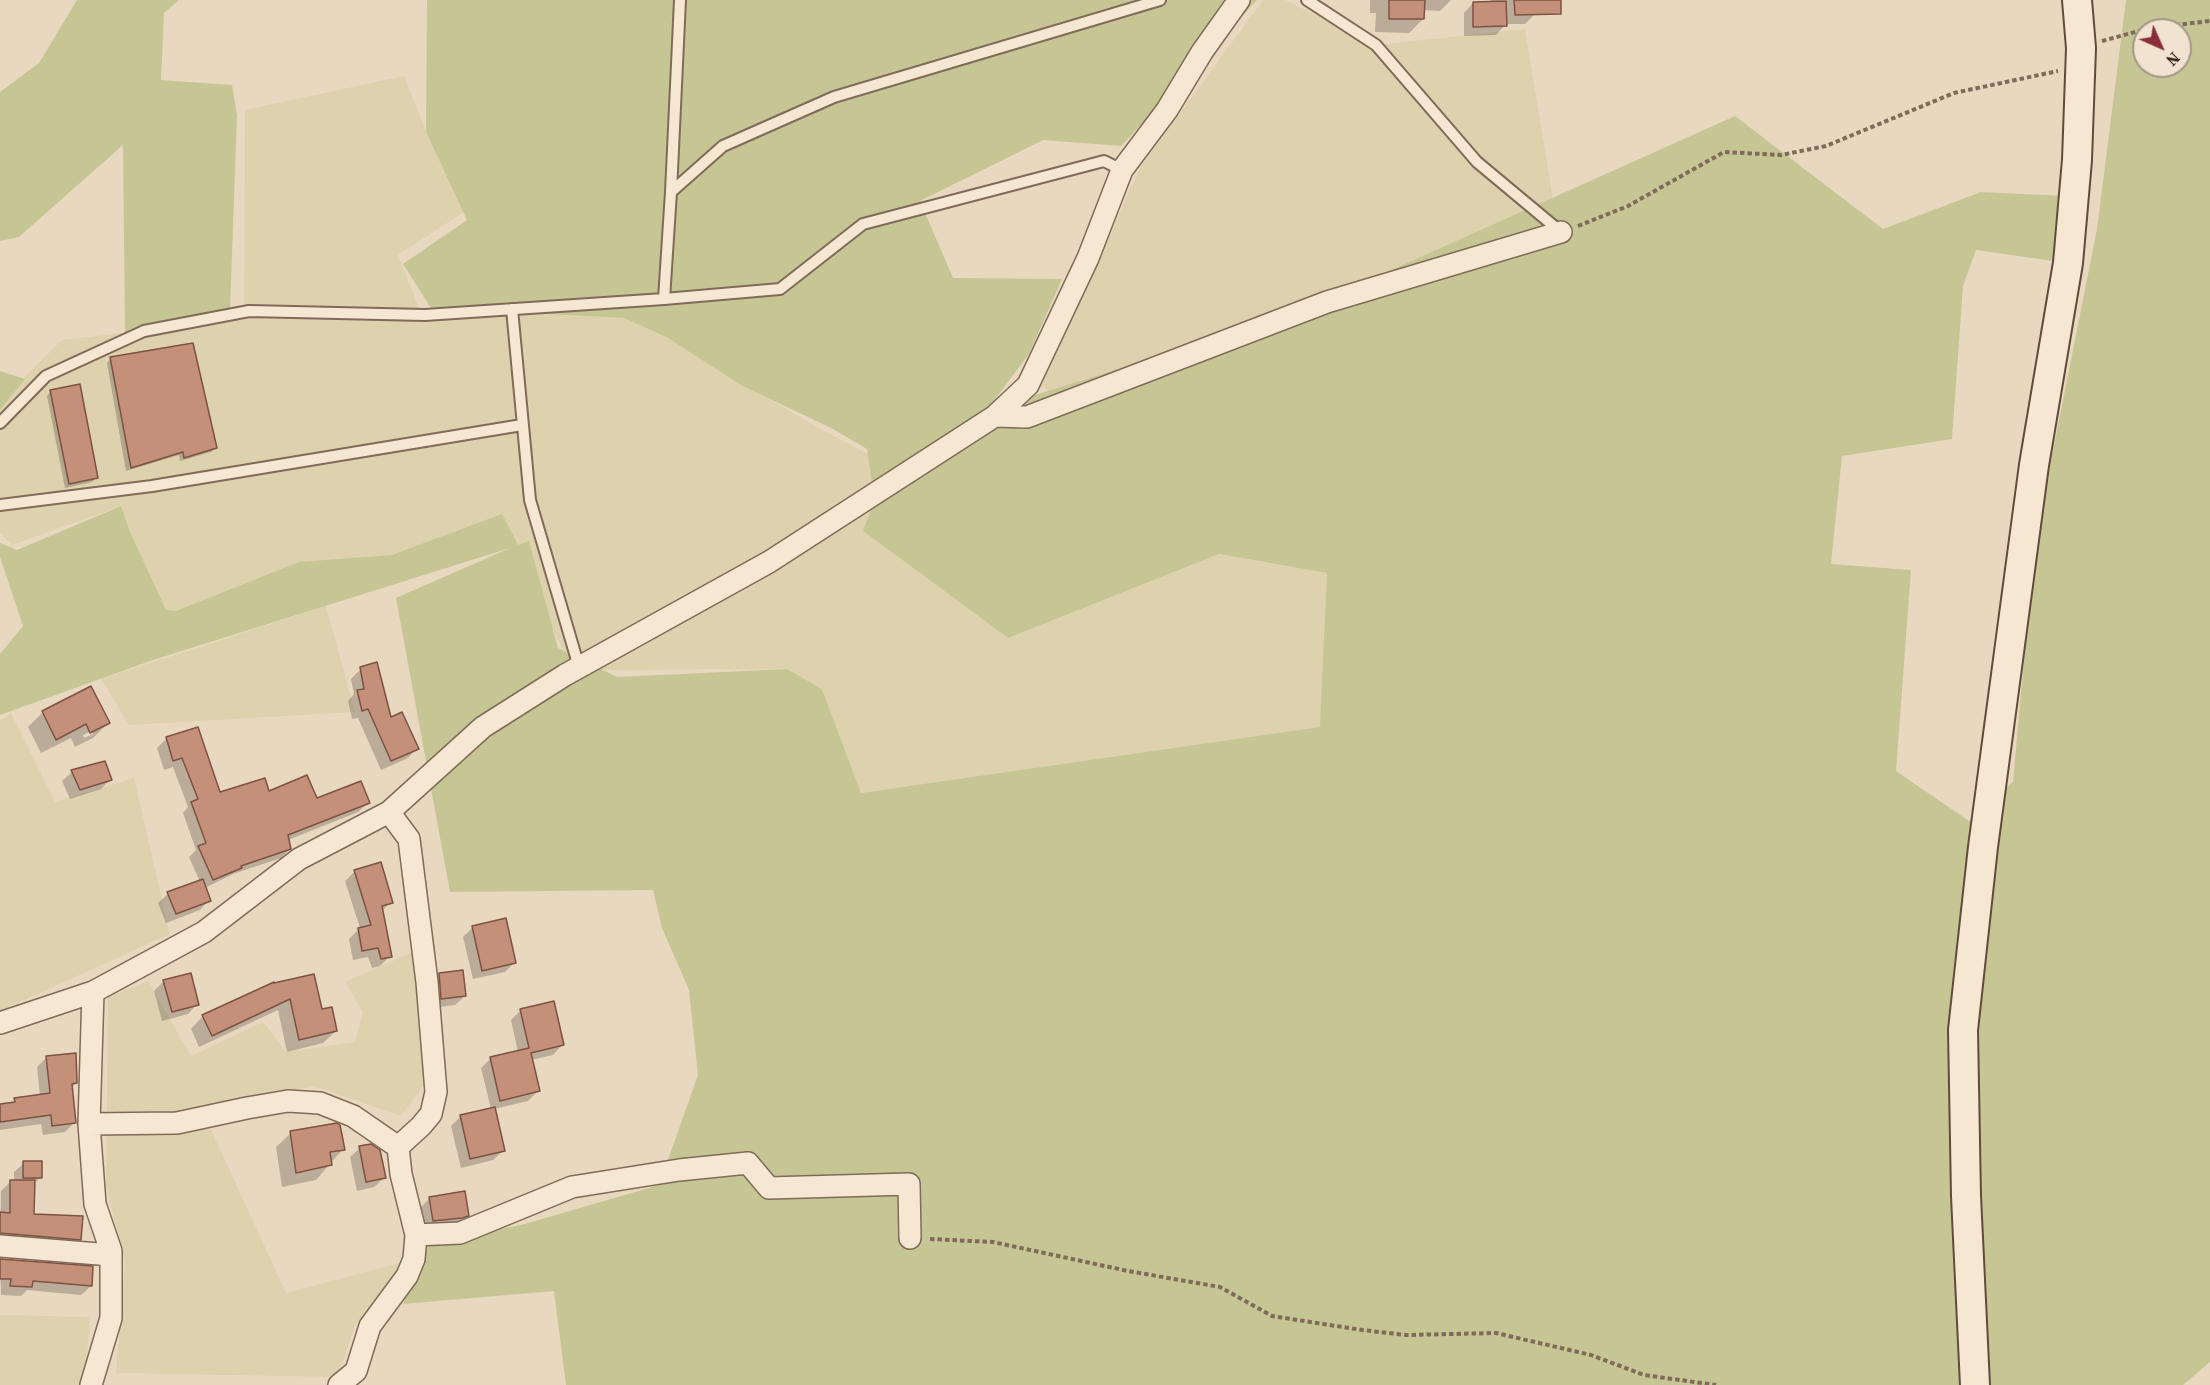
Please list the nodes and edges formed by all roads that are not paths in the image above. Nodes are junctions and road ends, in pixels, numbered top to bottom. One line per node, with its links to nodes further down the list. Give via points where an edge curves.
1 (680, 0): 7 (lane)
2 (1160, 0): 7 (lane, via 834,97 723,146)
3 (1239, 0): 6 (street, via 1167,110)
4 (1307, 0): 8 (lane, via 1376,45 1477,162)
5 (2077, 0): 27 (street, via 2077,160 2068,263 2034,465 1963,1030)
6 (1122, 170): 9 (lane, via 1104,160 863,224 780,289); 11 (street, via 1061,320 1028,385)
7 (671, 192): 9 (lane)
8 (1561, 232): 11 (street, via 1327,302 1027,417)
9 (664, 299): 10 (lane)
10 (512, 309): 12 (lane, via 425,315 249,311 144,330 46,376); 13 (lane)
11 (995, 416): 15 (street, via 769,562)
12 (0, 423)
13 (522, 425): 14 (lane, via 152,486); 15 (lane, via 530,500)
14 (0, 505)
15 (579, 667): 16 (street, via 483,727)
16 (389, 812): 17 (street, via 299,859 204,932); 20 (street, via 409,839 436,1092 431,1114)
17 (93, 992): 18 (street); 19 (street)
18 (0, 1023)
19 (89, 1124): 20 (street, via 177,1123 288,1101 320,1103 353,1116); 24 (street, via 95,1204)
20 (398, 1147): 21 (street)
21 (416, 1235): 22 (street, via 460,1233 572,1187 748,1163 769,1188 909,1184); 26 (street, via 414,1259 407,1276 370,1326 356,1371)
22 (910, 1238)
23 (0, 1246): 24 (street)
24 (111, 1255): 25 (street, via 111,1318)
25 (91, 1385)
26 (339, 1385)
27 (1975, 1385)

